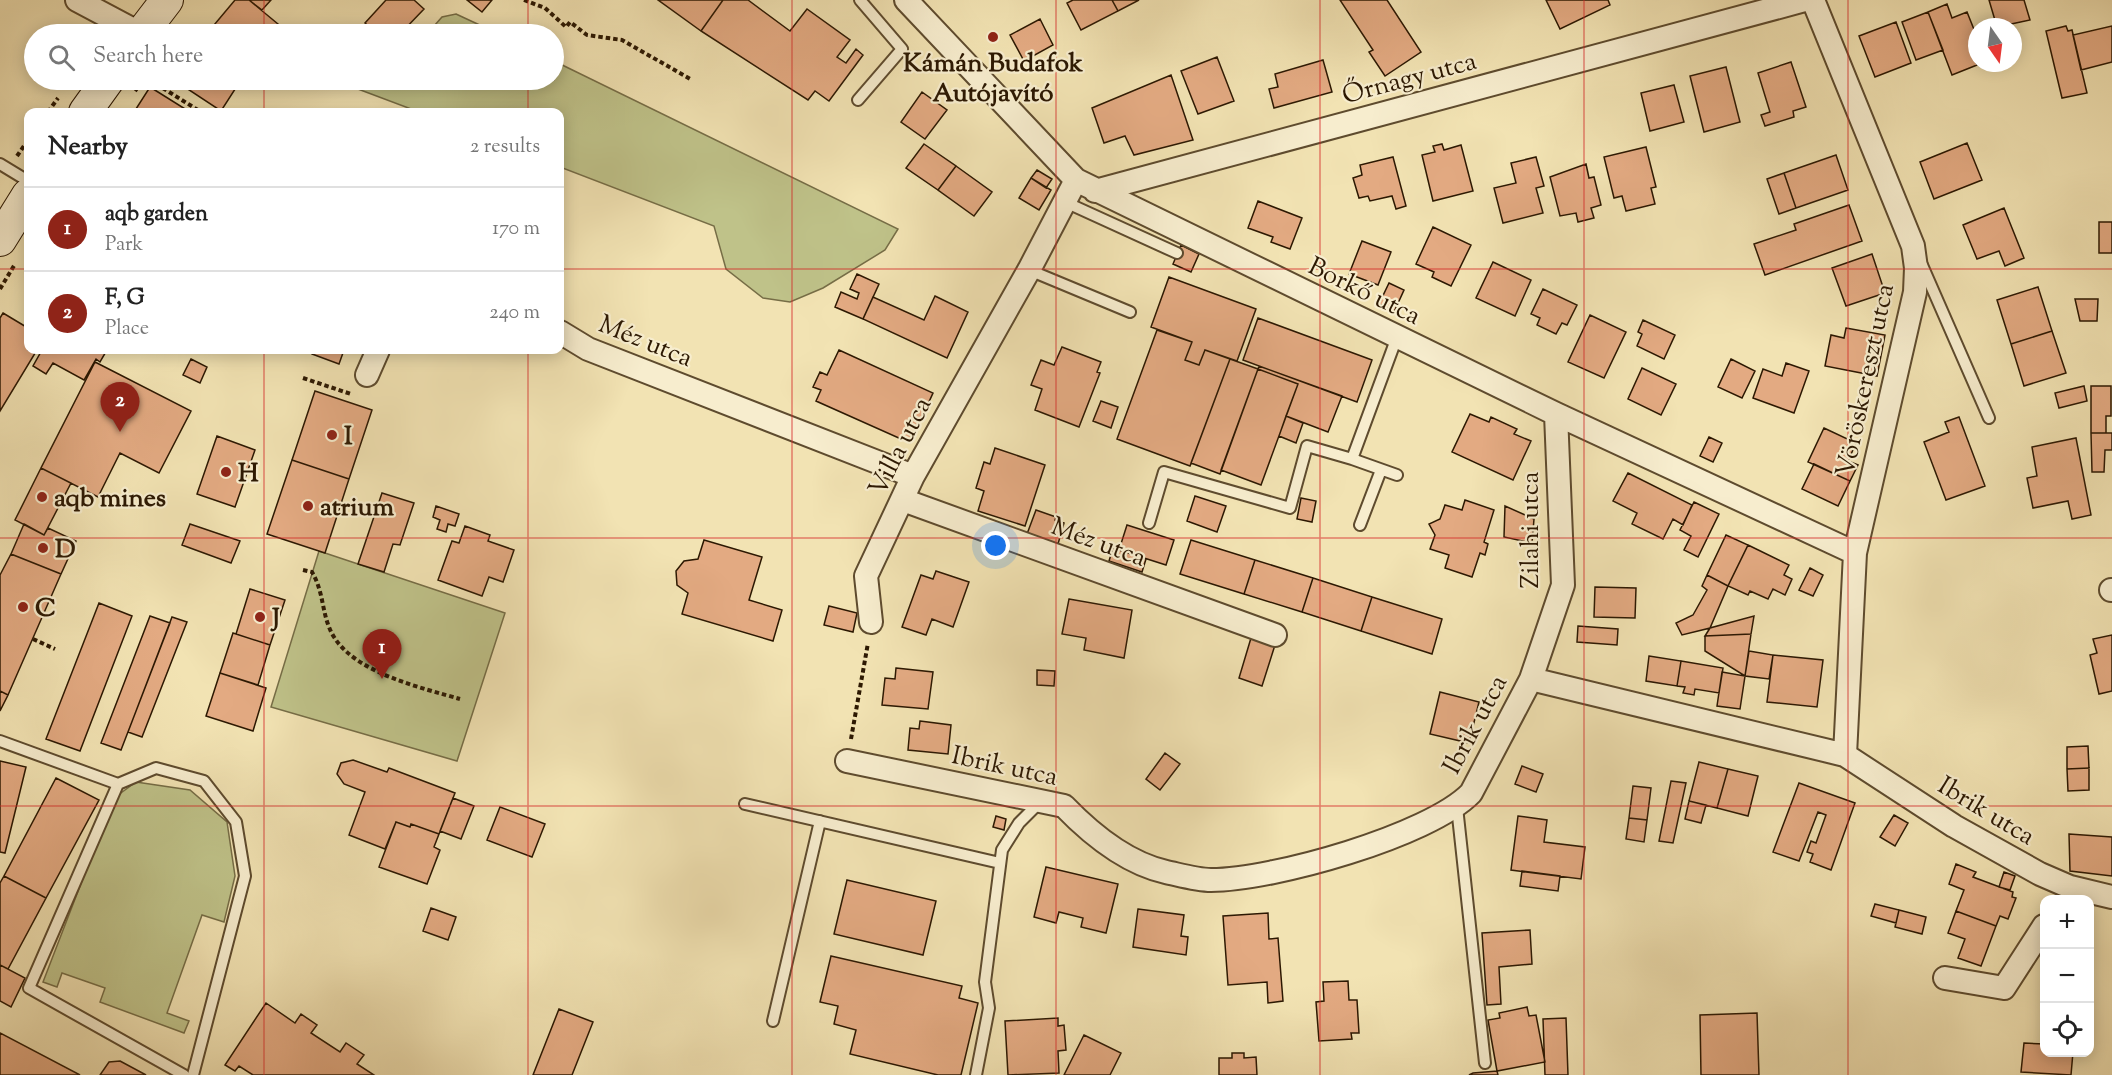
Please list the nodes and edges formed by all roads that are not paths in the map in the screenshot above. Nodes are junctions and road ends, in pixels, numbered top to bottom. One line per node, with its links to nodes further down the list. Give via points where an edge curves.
1 (77, 0): 8 (street)
2 (167, 0): 9 (main road)
3 (860, 0): 11 (lane, via 902,49)
4 (906, 0): 15 (street, Borkő utca)
5 (1804, 0): 7 (street, Őrnagy utca)
6 (1813, 0): 19 (street, Vöröskereszt utca)
7 (1734, 9): 15 (street, Őrnagy utca)
8 (122, 24)
9 (149, 24)
10 (101, 90): 12 (main road)
11 (858, 100)
12 (88, 108)
13 (0, 164): 14 (lane)
14 (24, 179)
15 (1086, 185): 17 (street, Villa utca); 24 (street, Borkő utca)
16 (24, 201): 18 (main road)
17 (1065, 202): 20 (lane); 21 (street, Villa utca)
18 (0, 240)
19 (1913, 246): 28 (lane); 36 (street, Vöröskereszt utca, via 1915,292)
20 (1177, 253)
21 (1029, 270): 22 (lane); 32 (street, Villa utca)
22 (1130, 312)
23 (564, 335): 32 (street, Méz utca, via 588,350)
24 (1397, 337): 27 (street, Borkő utca); 29 (lane)
25 (376, 354): 26 (street)
26 (368, 375)
27 (1556, 414): 36 (street, Borkő utca); 39 (street, Zilahi utca, via 1563,585)
28 (1989, 418)
29 (1352, 459): 30 (lane); 34 (lane, via 1307,446 1290,508 1164,472)
30 (1381, 470): 31 (lane); 35 (lane)
31 (1396, 475)
32 (913, 476): 33 (street, Villa utca)
33 (903, 500): 37 (street, Villa utca, via 866,576); 38 (street, Méz utca)
34 (1149, 523)
35 (1360, 525)
36 (1855, 553): 41 (street, Vöröskereszt utca)
37 (871, 622)
38 (1275, 635)
39 (1531, 679): 41 (street, Ibrik utca); 46 (street, Ibrik utca, via 1471,793)
40 (0, 741): 43 (lane)
41 (1845, 755): 49 (street, Ibrik utca)
42 (847, 761): 44 (street, Ibrik utca)
43 (118, 784): 55 (lane, via 29,988); 56 (lane, via 156,768 204,781 236,822 245,876)
44 (1041, 801): 46 (street, Ibrik utca, via 1064,806 1089,832 1119,852 1164,872 1211,880 1268,872 1388,840); 48 (lane, via 1019,823 1002,850)
45 (745, 804): 47 (lane)
46 (1457, 807): 54 (lane)
47 (820, 821): 48 (lane); 53 (lane)
48 (1000, 863): 57 (lane, via 985,982 989,1008)
49 (2066, 893): 50 (street, Ibrik utca)
50 (2112, 897)
51 (2040, 932): 52 (street, via 2004,988)
52 (1945, 978)
53 (773, 1022)
54 (1485, 1063)
55 (184, 1075)
56 (193, 1075)
57 (976, 1075)

